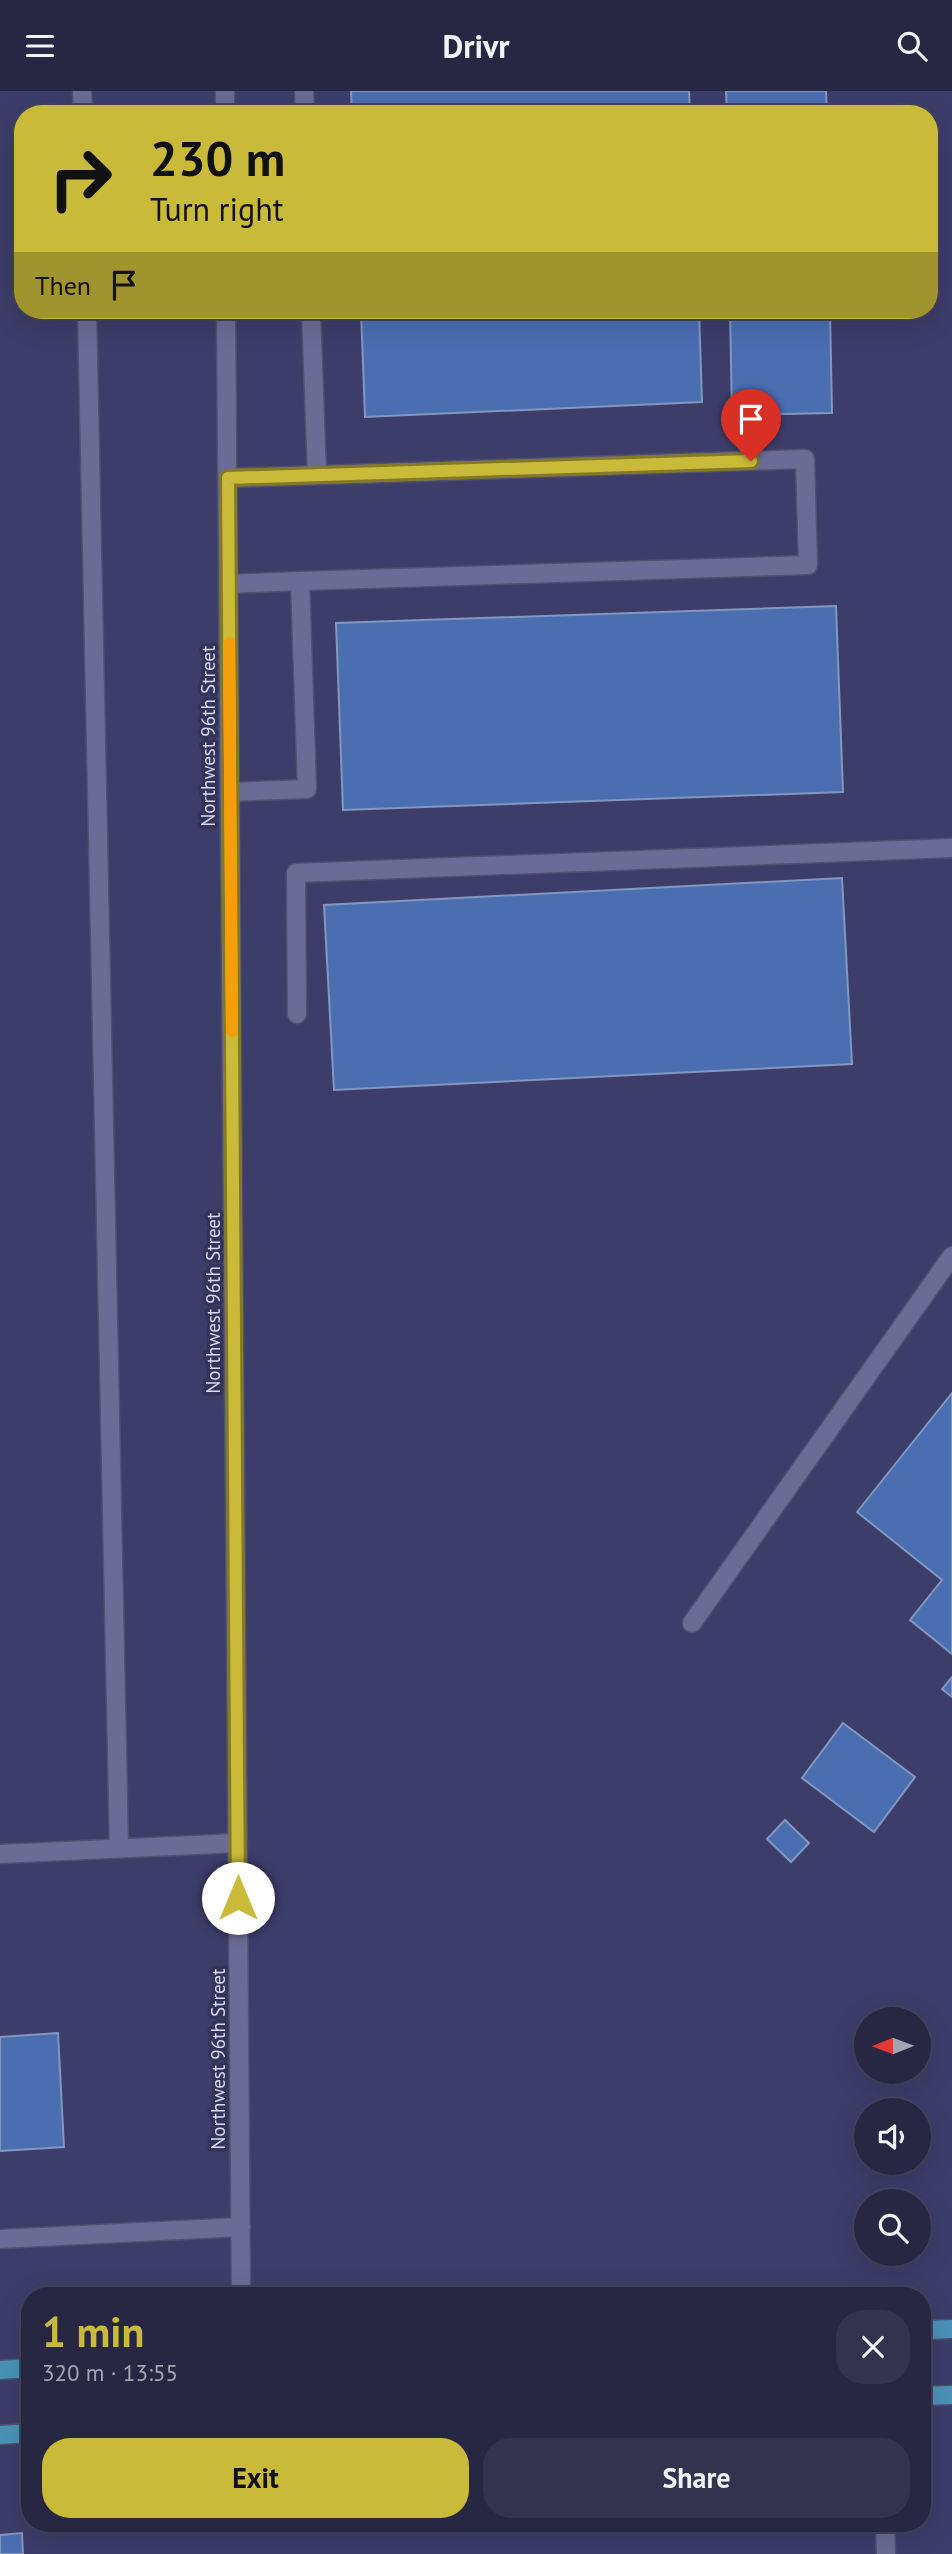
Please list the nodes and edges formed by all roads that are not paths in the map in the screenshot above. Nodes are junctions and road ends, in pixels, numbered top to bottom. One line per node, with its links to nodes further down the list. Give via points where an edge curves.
1 (87, 319): 14 (street)
2 (226, 319): 5 (street, Northwest 96th Street)
3 (311, 319): 4 (street)
4 (317, 475): 5 (street); 6 (street, via 805,459 808,565)
5 (228, 478): 7 (street, Northwest 96th Street)
6 (300, 581): 7 (street); 8 (street, via 307,789)
7 (228, 584): 8 (street, Northwest 96th Street)
8 (230, 792): 13 (street, Northwest 96th Street)
9 (952, 848): 10 (street, via 296,873)
10 (297, 1014)
11 (952, 1256): 12 (street)
12 (692, 1623)
13 (238, 1843): 14 (street); 16 (street, Northwest 96th Street)
14 (120, 1848): 15 (street)
15 (0, 1854)
16 (240, 2227): 17 (street); 18 (street, Northwest 96th Street)
17 (0, 2239)
18 (241, 2287)
19 (952, 2329): 20 (main road)
20 (931, 2330)
21 (21, 2369): 22 (main road)
22 (0, 2370)
23 (952, 2395): 24 (main road)
24 (931, 2396)
25 (21, 2434): 26 (main road)
26 (0, 2435)
27 (886, 2532): 28 (street)
28 (886, 2554)

